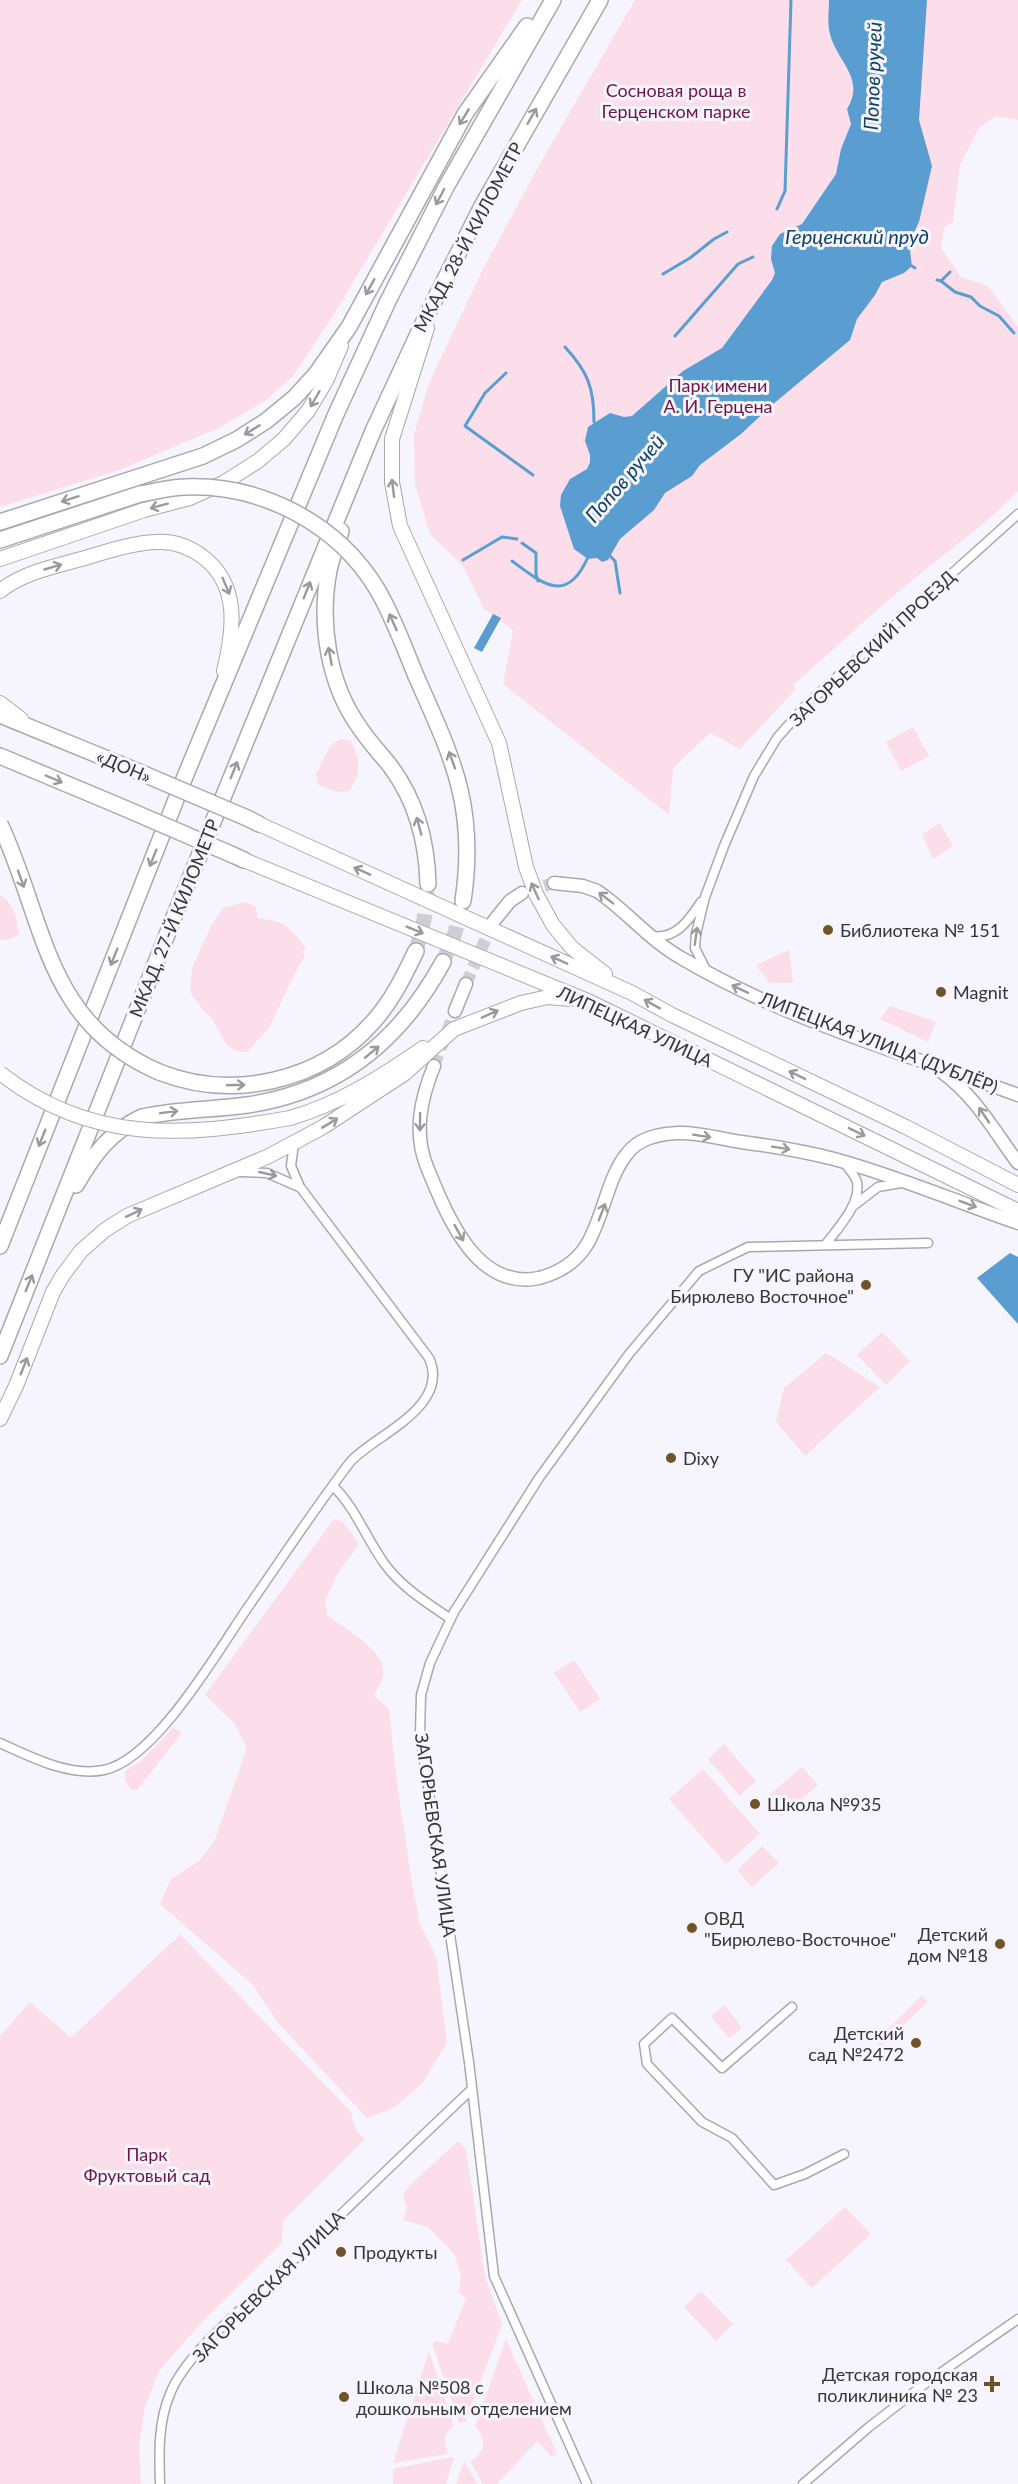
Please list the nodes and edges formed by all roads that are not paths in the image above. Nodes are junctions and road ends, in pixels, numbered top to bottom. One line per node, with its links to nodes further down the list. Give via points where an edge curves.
1 (546, 0): 5 (highway, one-way to 5, via 465,114)
2 (553, 0): 14 (highway, one-way to 14, via 474,136 366,348)
3 (600, 0): 4 (highway, МКАД, 28-Й КИЛОМЕТР, one-way to 3)
4 (453, 262): 6 (highway, МКАД, 28-Й КИЛОМЕТР); 32 (main road, one-way to 4, via 572,948 553,925 536,894 526,867 499,743 408,544 394,503 392,440 425,334)
5 (349, 327): 9 (highway, one-way to 9, via 294,398 236,440 203,456); 11 (main road, one-way to 11, via 326,381 308,411 258,461 190,498 133,513)
6 (373, 431): 7 (highway, МКАД, 28-Й КИЛОМЕТР); 22 (highway, one-way to 6, via 422,835 409,796 344,700 335,678 327,635 330,568)
7 (351, 482): 50 (highway, МКАД, 27-Й КИЛОМЕТР, one-way to 7)
8 (1018, 514): 24 (street, ЗАГОРЬЕВСКИЙ ПРОЕЗД, via 808,703 777,738 754,776)
9 (0, 522)
10 (0, 540): 25 (highway, one-way to 10, bridge, via 468,848 461,788 450,754 376,588 358,563 312,522 267,500 227,489 184,487 140,494)
11 (0, 559)
12 (0, 591): 14 (main road, one-way to 14, via 39,571 134,544 177,544 195,551 219,572 231,600 228,655)
13 (0, 703): 16 (main road)
14 (214, 706): 53 (highway, one-way to 53)
15 (0, 715): 16 (highway, «ДОН»)
16 (32, 728): 18 (highway, «ДОН», bridge)
17 (0, 756): 20 (highway, one-way to 20, bridge)
18 (253, 821): 32 (main road, ЛИПЕЦКАЯ УЛИЦА, one-way to 18)
19 (0, 824): 28 (highway, one-way to 28, bridge, via 52,964 69,996 109,1041 132,1058 159,1072 195,1083 236,1086 273,1081 310,1068 350,1044 373,1023)
20 (238, 857): 33 (main road, ЛИПЕЦКАЯ УЛИЦА, one-way to 33)
21 (554, 883): 27 (street, ЛИПЕЦКАЯ УЛИЦА (ДУБЛЁР), one-way to 21, via 597,891)
22 (428, 884)
23 (522, 893): 26 (street)
24 (705, 897): 27 (street, via 676,932 659,937); 30 (street, one-way to 24, via 695,948)
25 (463, 901)
26 (493, 922)
27 (648, 935): 30 (street, ЛИПЕЦКАЯ УЛИЦА (ДУБЛЁР))
28 (416, 951)
29 (443, 962): 50 (highway, one-way to 29, via 91,1159 114,1133 153,1114 267,1102 319,1085 357,1063 391,1035 419,1002)
30 (707, 973): 36 (street, ЛИПЕЦКАЯ УЛИЦА (ДУБЛЁР), one-way to 30, via 796,1014)
31 (466, 984): 34 (street)
32 (632, 993): 45 (main road, ЛИПЕЦКАЯ УЛИЦА, one-way to 32)
33 (590, 1002): 35 (main road, one-way to 33, via 503,1008 549,997); 48 (main road, ЛИПЕЦКАЯ УЛИЦА, one-way to 48)
34 (455, 1011)
35 (454, 1029): 38 (main road, bridge, via 386,1074 308,1113 212,1130 136,1130 75,1115 34,1096); 40 (main road, one-way to 35, via 378,1093)
36 (915, 1059): 39 (street, ЛИПЕЦКАЯ УЛИЦА (ДУБЛЁР)); 42 (street, one-way to 36, via 963,1087)
37 (434, 1066): 41 (street, one-way to 41, via 419,1119 424,1161 449,1214 477,1258 495,1272 517,1279 551,1275 578,1257 595,1228 620,1164 647,1138 680,1133)
38 (0, 1073)
39 (1018, 1095)
40 (294, 1143): 43 (main road); 46 (street, via 291,1166)
41 (844, 1162): 44 (street); 47 (street, via 856,1181 857,1195)
42 (1018, 1163)
43 (233, 1172): 46 (street, one-way to 46, via 267,1173); 55 (main road, one-way to 43, via 53,1292 81,1251 127,1216)
44 (909, 1184): 47 (street, via 878,1187); 49 (street, one-way to 49)
45 (1018, 1185)
46 (300, 1187): 56 (street, via 425,1352 433,1371 429,1391 415,1413 360,1452)
47 (852, 1207): 52 (street)
48 (1018, 1211)
49 (1018, 1223)
50 (47, 1237): 54 (highway, МКАД, 27-Й КИЛОМЕТР, one-way to 50)
51 (928, 1243): 52 (street, ЗАГОРЬЕВСКАЯ УЛИЦА)
52 (826, 1244): 57 (street, ЗАГОРЬЕВСКАЯ УЛИЦА, via 748,1247 699,1271 629,1354 539,1478)
53 (0, 1245)
54 (0, 1356)
55 (0, 1419)
56 (333, 1486): 57 (street, via 386,1566 415,1595); 58 (street, via 189,1694 133,1755 106,1770 77,1770)
57 (451, 1619): 60 (street, ЗАГОРЬЕВСКАЯ УЛИЦА, via 430,1663 421,1695 420,1733)
58 (0, 1743)
59 (792, 2007): 61 (street, via 722,2068 672,2018 644,2044 647,2064 702,2122 732,2138 774,2185)
60 (472, 2089): 63 (street, ЗАГОРЬЕВСКАЯ УЛИЦА, via 218,2333 178,2378 162,2417); 64 (street, via 495,2276)
61 (843, 2154)
62 (1018, 2319): 65 (street, via 926,2383)
63 (160, 2484)
64 (587, 2484)
65 (802, 2484)

